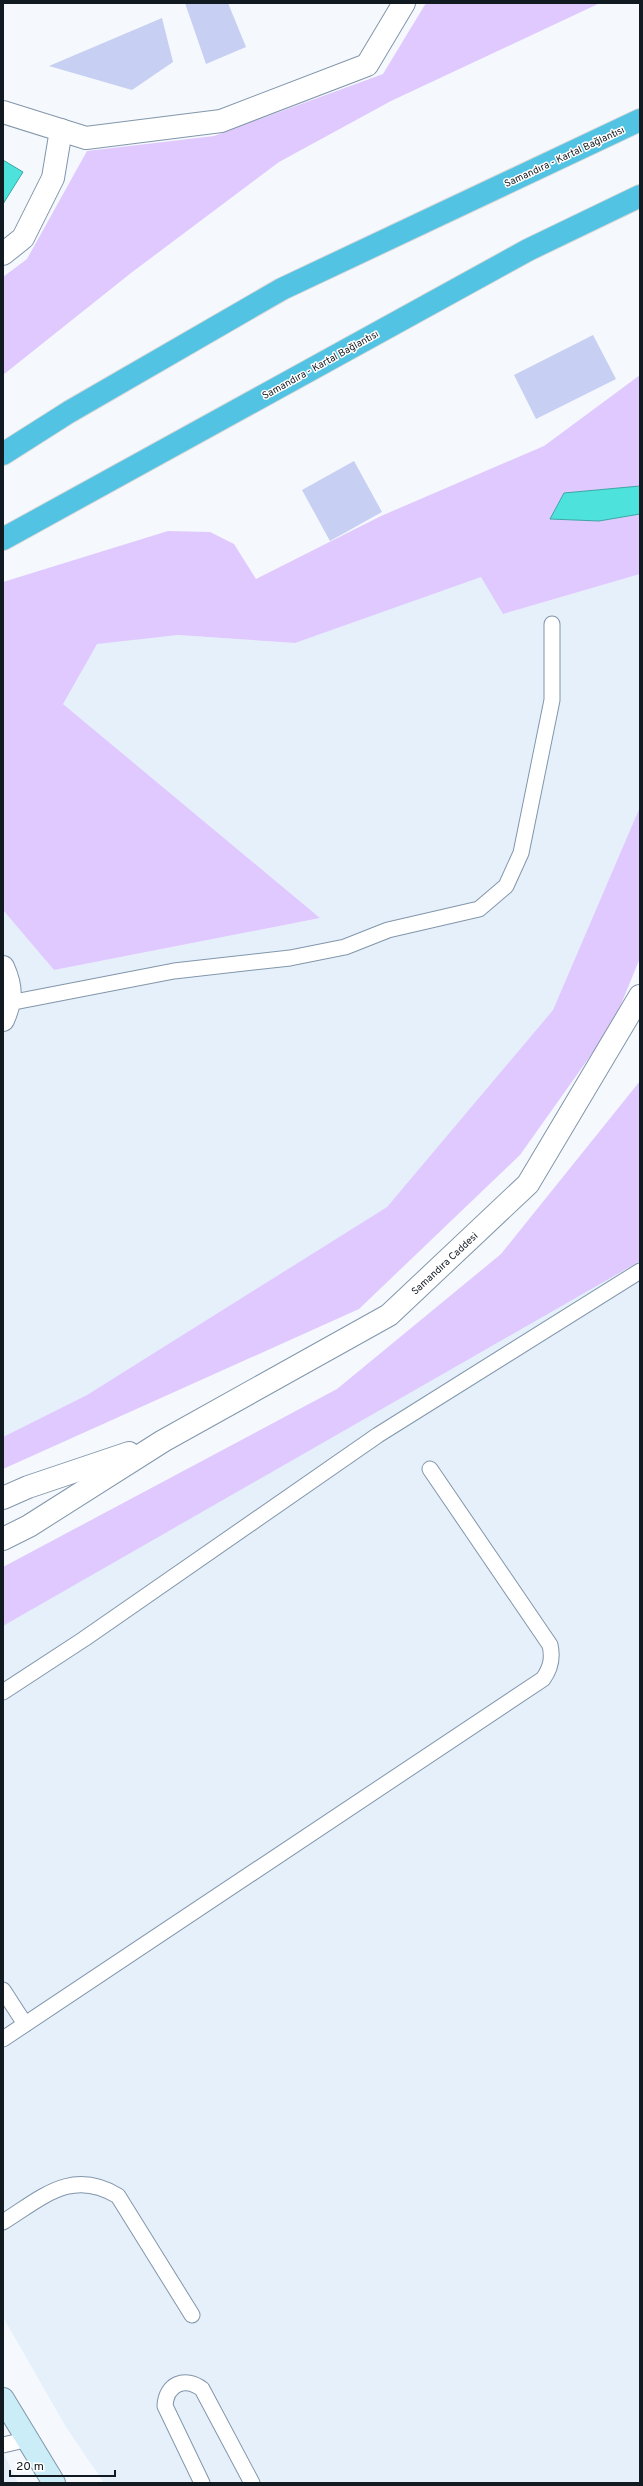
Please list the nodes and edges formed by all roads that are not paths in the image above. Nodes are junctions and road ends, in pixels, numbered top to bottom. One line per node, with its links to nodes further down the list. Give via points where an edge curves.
1 (404, 3): 4 (street, via 367,65 221,121 86,138)
2 (3, 112): 4 (street)
3 (640, 120): 7 (highway, Samandıra - Kartal Bağlantısı, via 282,289 69,412)
4 (61, 130): 6 (street, via 53,178 23,238)
5 (640, 196): 8 (highway, Samandıra - Kartal Bağlantısı, via 528,250)
6 (3, 254)
7 (3, 454)
8 (3, 539)
9 (552, 624): 12 (lane, via 552,700 521,853 506,886 479,909 388,930 345,947 290,958 174,971)
10 (3, 967): 12 (street, via 10,983)
11 (640, 996): 14 (street, Samandıra Caddesi, via 528,1184 389,1315)
12 (6, 1012)
13 (640, 1271): 18 (lane, via 378,1436)
14 (163, 1441): 16 (street); 17 (street, via 29,1526)
15 (430, 1469): 20 (lane, via 550,1645 552,1662 543,1679)
16 (3, 1498)
17 (3, 1539)
18 (3, 1692)
19 (3, 1990): 20 (lane)
20 (25, 2024): 21 (lane)
21 (3, 2039)
22 (3, 2222): 23 (lane, via 68,2185 91,2184 106,2189 118,2196)
23 (192, 2315)
24 (3, 2399): 25 (main road)
25 (29, 2440): 26 (lane); 27 (main road)
26 (3, 2445)
27 (54, 2483)
28 (202, 2483): 29 (lane, via 165,2406 169,2391 181,2382 188,2382 202,2389)
29 (252, 2483)

